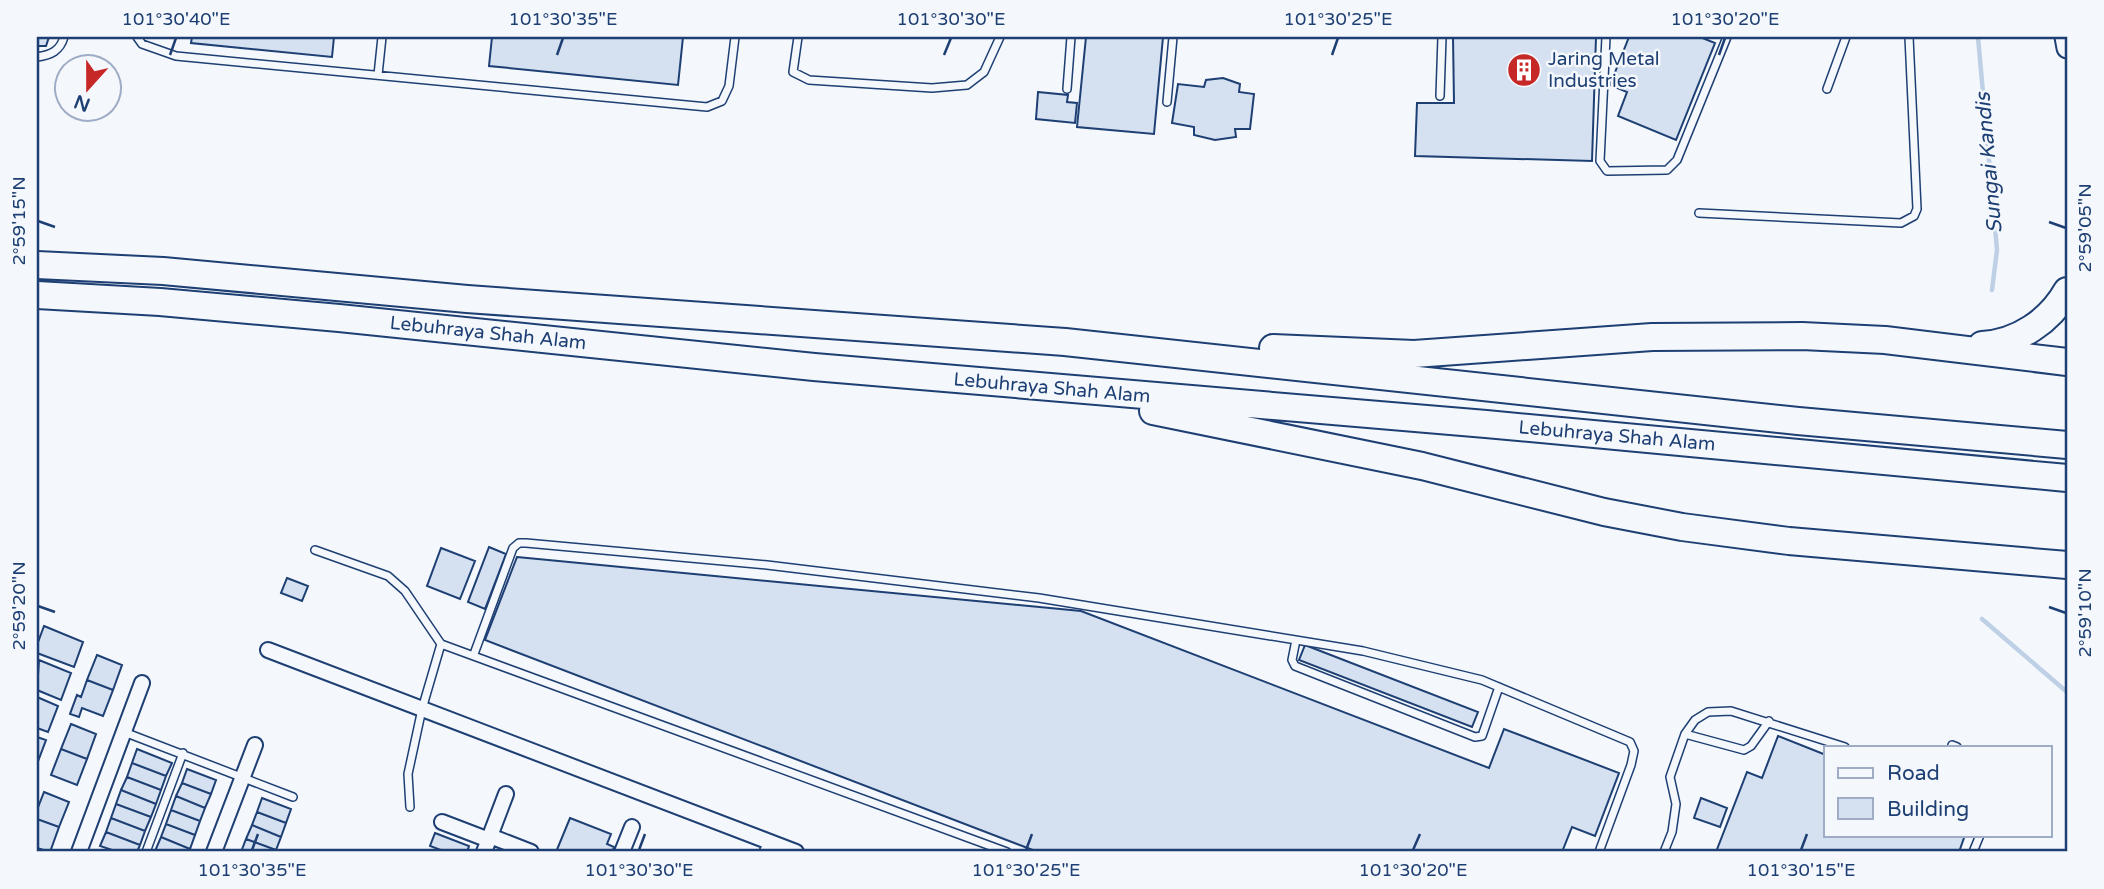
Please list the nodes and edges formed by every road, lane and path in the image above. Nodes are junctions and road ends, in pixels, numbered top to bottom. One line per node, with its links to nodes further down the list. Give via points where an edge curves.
1 (64, 37): 16 (lane, via 52,54)
2 (136, 37): 17 (lane, via 142,44 176,56)
3 (382, 37): 17 (lane)
4 (735, 37): 17 (lane, via 729,86 722,101 707,107)
5 (798, 37): 6 (lane, via 793,72 809,80 932,88 967,85 984,72)
6 (1000, 37)
7 (1071, 37): 18 (lane)
8 (1173, 37): 21 (lane)
9 (1442, 37): 20 (lane)
10 (1606, 37): 11 (lane, via 1600,161 1607,171 1667,170 1677,160)
11 (1727, 37)
12 (1846, 37): 19 (lane)
13 (1909, 37): 22 (lane, via 1917,183 1914,216 1902,223)
14 (2066, 37): 15 (main road)
15 (2067, 48)
16 (37, 57)
17 (377, 75)
18 (1066, 89)
19 (1827, 89)
20 (1440, 96)
21 (1167, 102)
22 (1699, 214)
23 (37, 265): 26 (highway, Lebuhraya Shah Alam)
24 (2067, 291): 27 (highway, via 2044,321 2020,335 1994,345)
25 (37, 295): 29 (highway, Lebuhraya Shah Alam, via 339,318)
26 (1065, 342): 27 (highway, via 1414,354 1653,337 1802,336); 30 (highway, Lebuhraya Shah Alam, via 1798,421)
27 (1949, 347): 28 (highway)
28 (2067, 362)
29 (1015, 385): 31 (highway, Lebuhraya Shah Alam); 33 (highway, via 1422,466 1682,527)
30 (2067, 445)
31 (2067, 478)
32 (315, 550): 37 (lane, via 388,576 405,591)
33 (2027, 561): 34 (highway); 35 (highway)
34 (2067, 565)
35 (2067, 583)
36 (1296, 640): 39 (lane, via 1039,598 767,565 519,543 513,548); 41 (lane, via 1363,651); 41 (lane, via 1295,666 1475,737 1482,736)
37 (441, 644): 39 (lane); 42 (lane)
38 (268, 650): 42 (street)
39 (474, 654): 63 (lane)
40 (142, 683): 44 (street)
41 (1499, 687): 64 (lane, via 1630,742 1634,751 1631,765)
42 (422, 709): 52 (lane, via 408,774); 56 (street)
43 (1769, 721): 45 (lane, via 1731,711 1708,712); 45 (lane, via 1744,750); 47 (lane)
44 (124, 731): 48 (lane); 57 (street)
45 (1685, 734): 65 (lane, via 1670,777 1676,804)
46 (255, 745): 49 (street)
47 (1842, 746)
48 (183, 754): 49 (lane); 58 (lane)
49 (243, 777): 51 (lane); 59 (street)
50 (506, 794): 55 (street)
51 (293, 797)
52 (410, 807)
53 (442, 822): 55 (street)
54 (632, 827): 61 (street)
55 (487, 843): 60 (street)
56 (765, 847): 62 (street)
57 (79, 852)
58 (146, 852)
59 (214, 852)
60 (531, 852)
61 (622, 852)
62 (796, 852)
63 (1007, 852)
64 (1598, 852)
65 (1664, 852)

